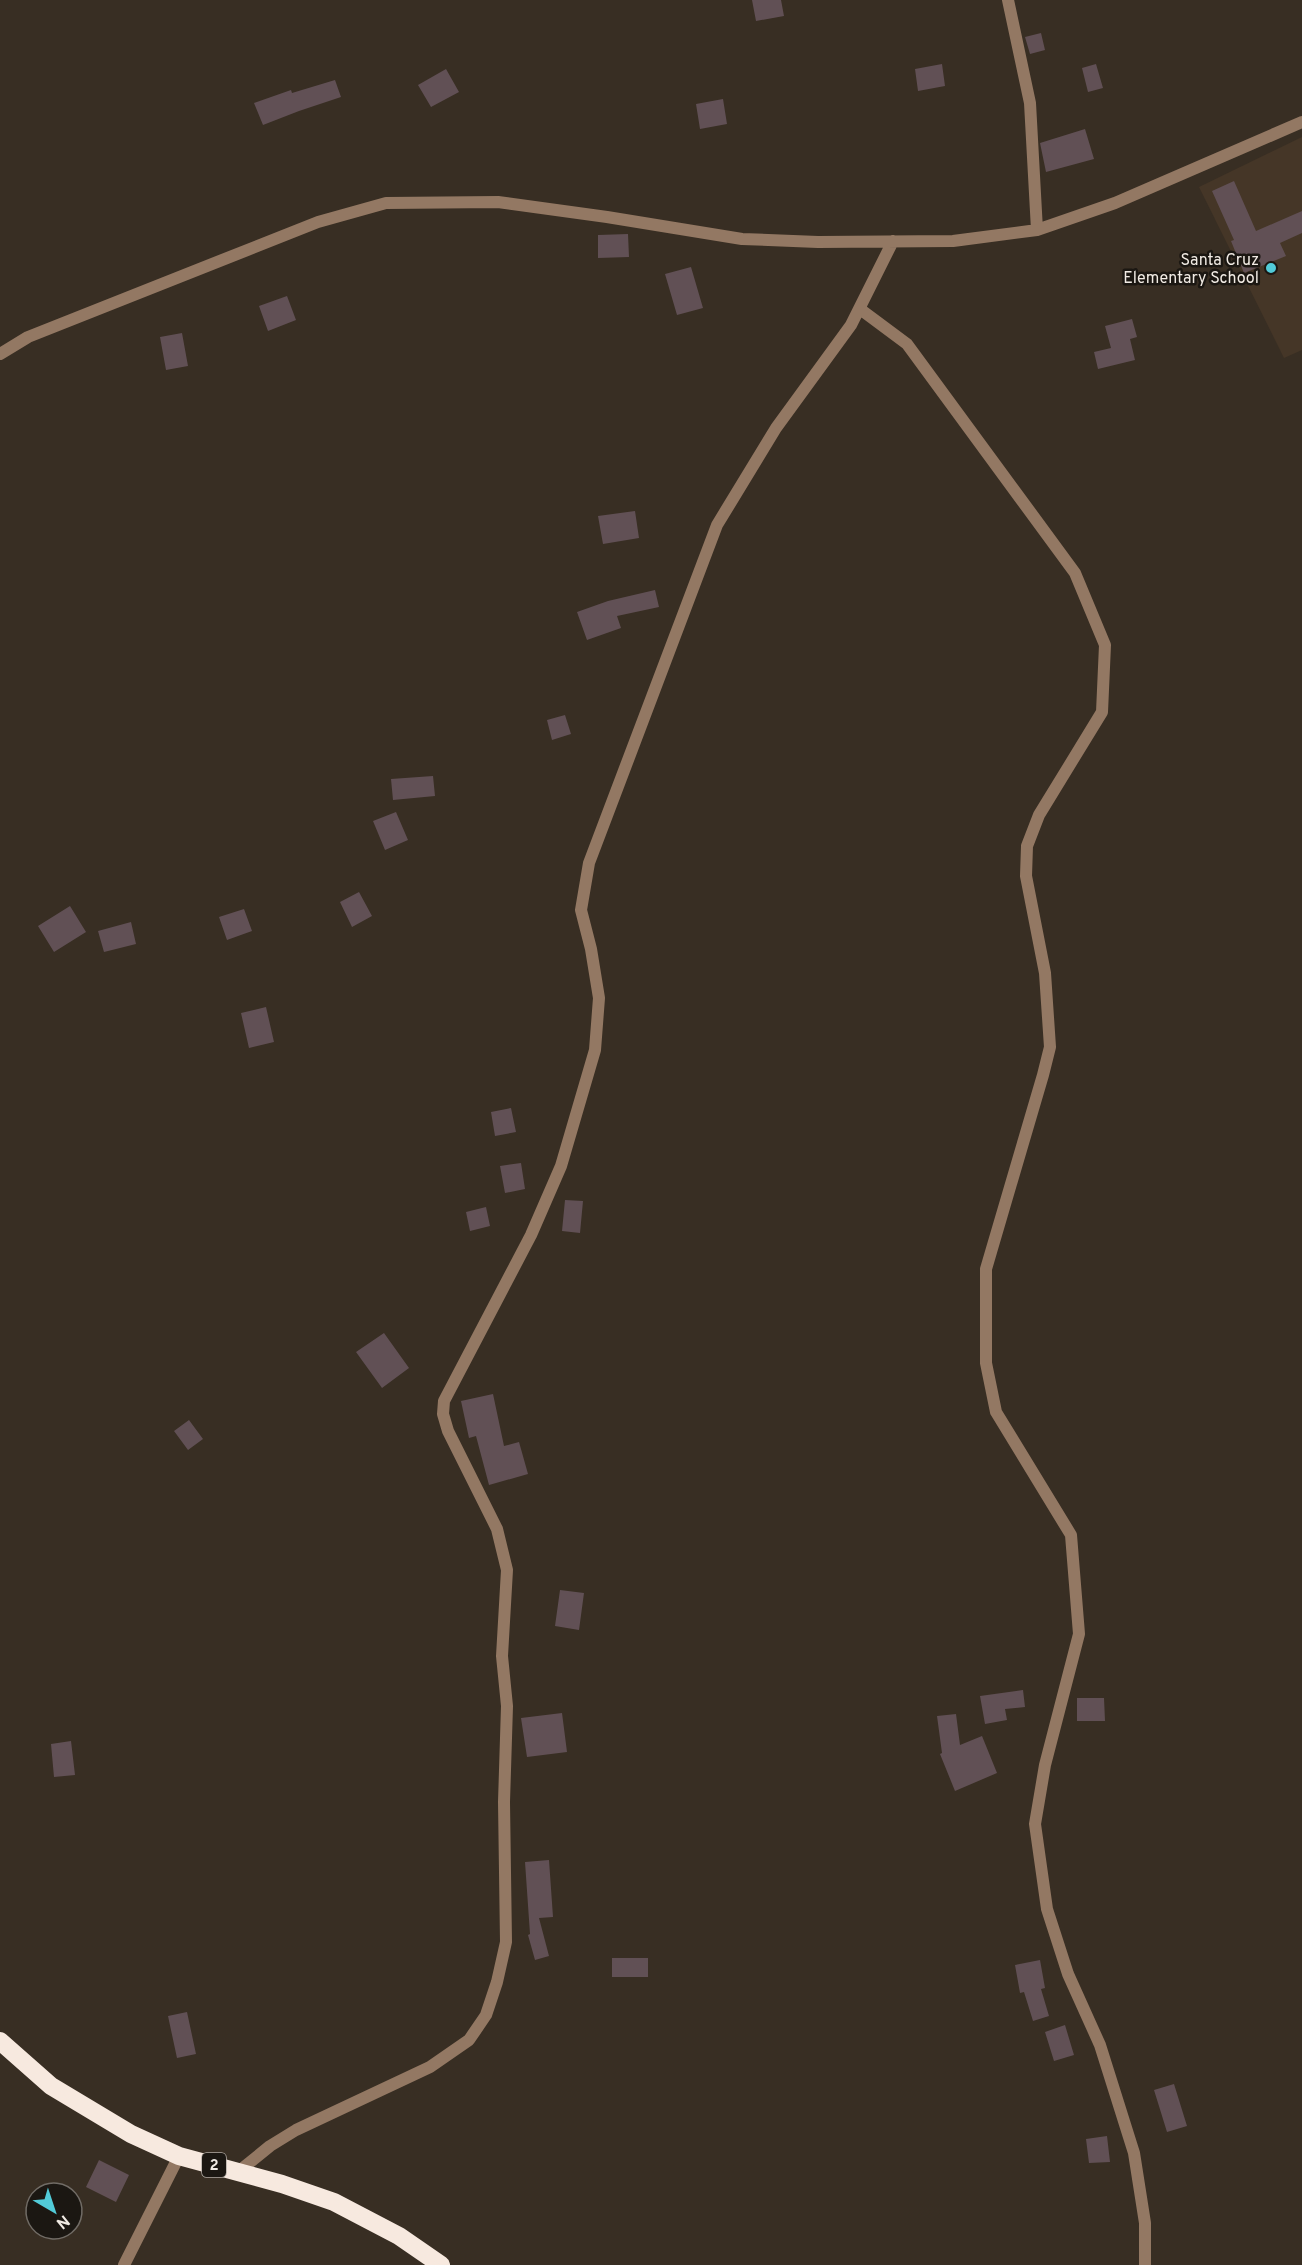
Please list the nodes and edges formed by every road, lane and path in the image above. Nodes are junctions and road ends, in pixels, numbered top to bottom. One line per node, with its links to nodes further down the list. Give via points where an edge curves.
1 (1008, 0): 3 (street, via 1030,103)
2 (1302, 122): 3 (street, via 1152,189)
3 (1037, 230): 4 (street, via 953,241)
4 (893, 241): 5 (street); 6 (street, via 742,239 498,202 386,203 297,230 28,337)
5 (860, 309): 9 (street, via 776,428 717,525 589,863 582,910 599,998 595,1050 561,1166 531,1235 444,1401 448,1431 497,1529 507,1570 502,1656 507,1706 506,1942 486,2015 469,2040 430,2067 296,2130); 12 (street, via 908,344 1075,573 1105,645 1102,712 1040,815 1028,846 1026,876 1045,973 1050,1047 986,1269 987,1363 996,1412 1071,1535 1079,1634 1045,1765 1035,1824 1047,1909 1068,1974 1100,2045 1134,2153 1144,2223)
6 (0, 354)
7 (0, 2041): 8 (highway, 2, via 51,2086 131,2134)
8 (179, 2156): 9 (highway, 2); 10 (street)
9 (238, 2172): 11 (highway, 2, via 334,2202 399,2236)
10 (124, 2265)
11 (441, 2265)
12 (1145, 2265)

